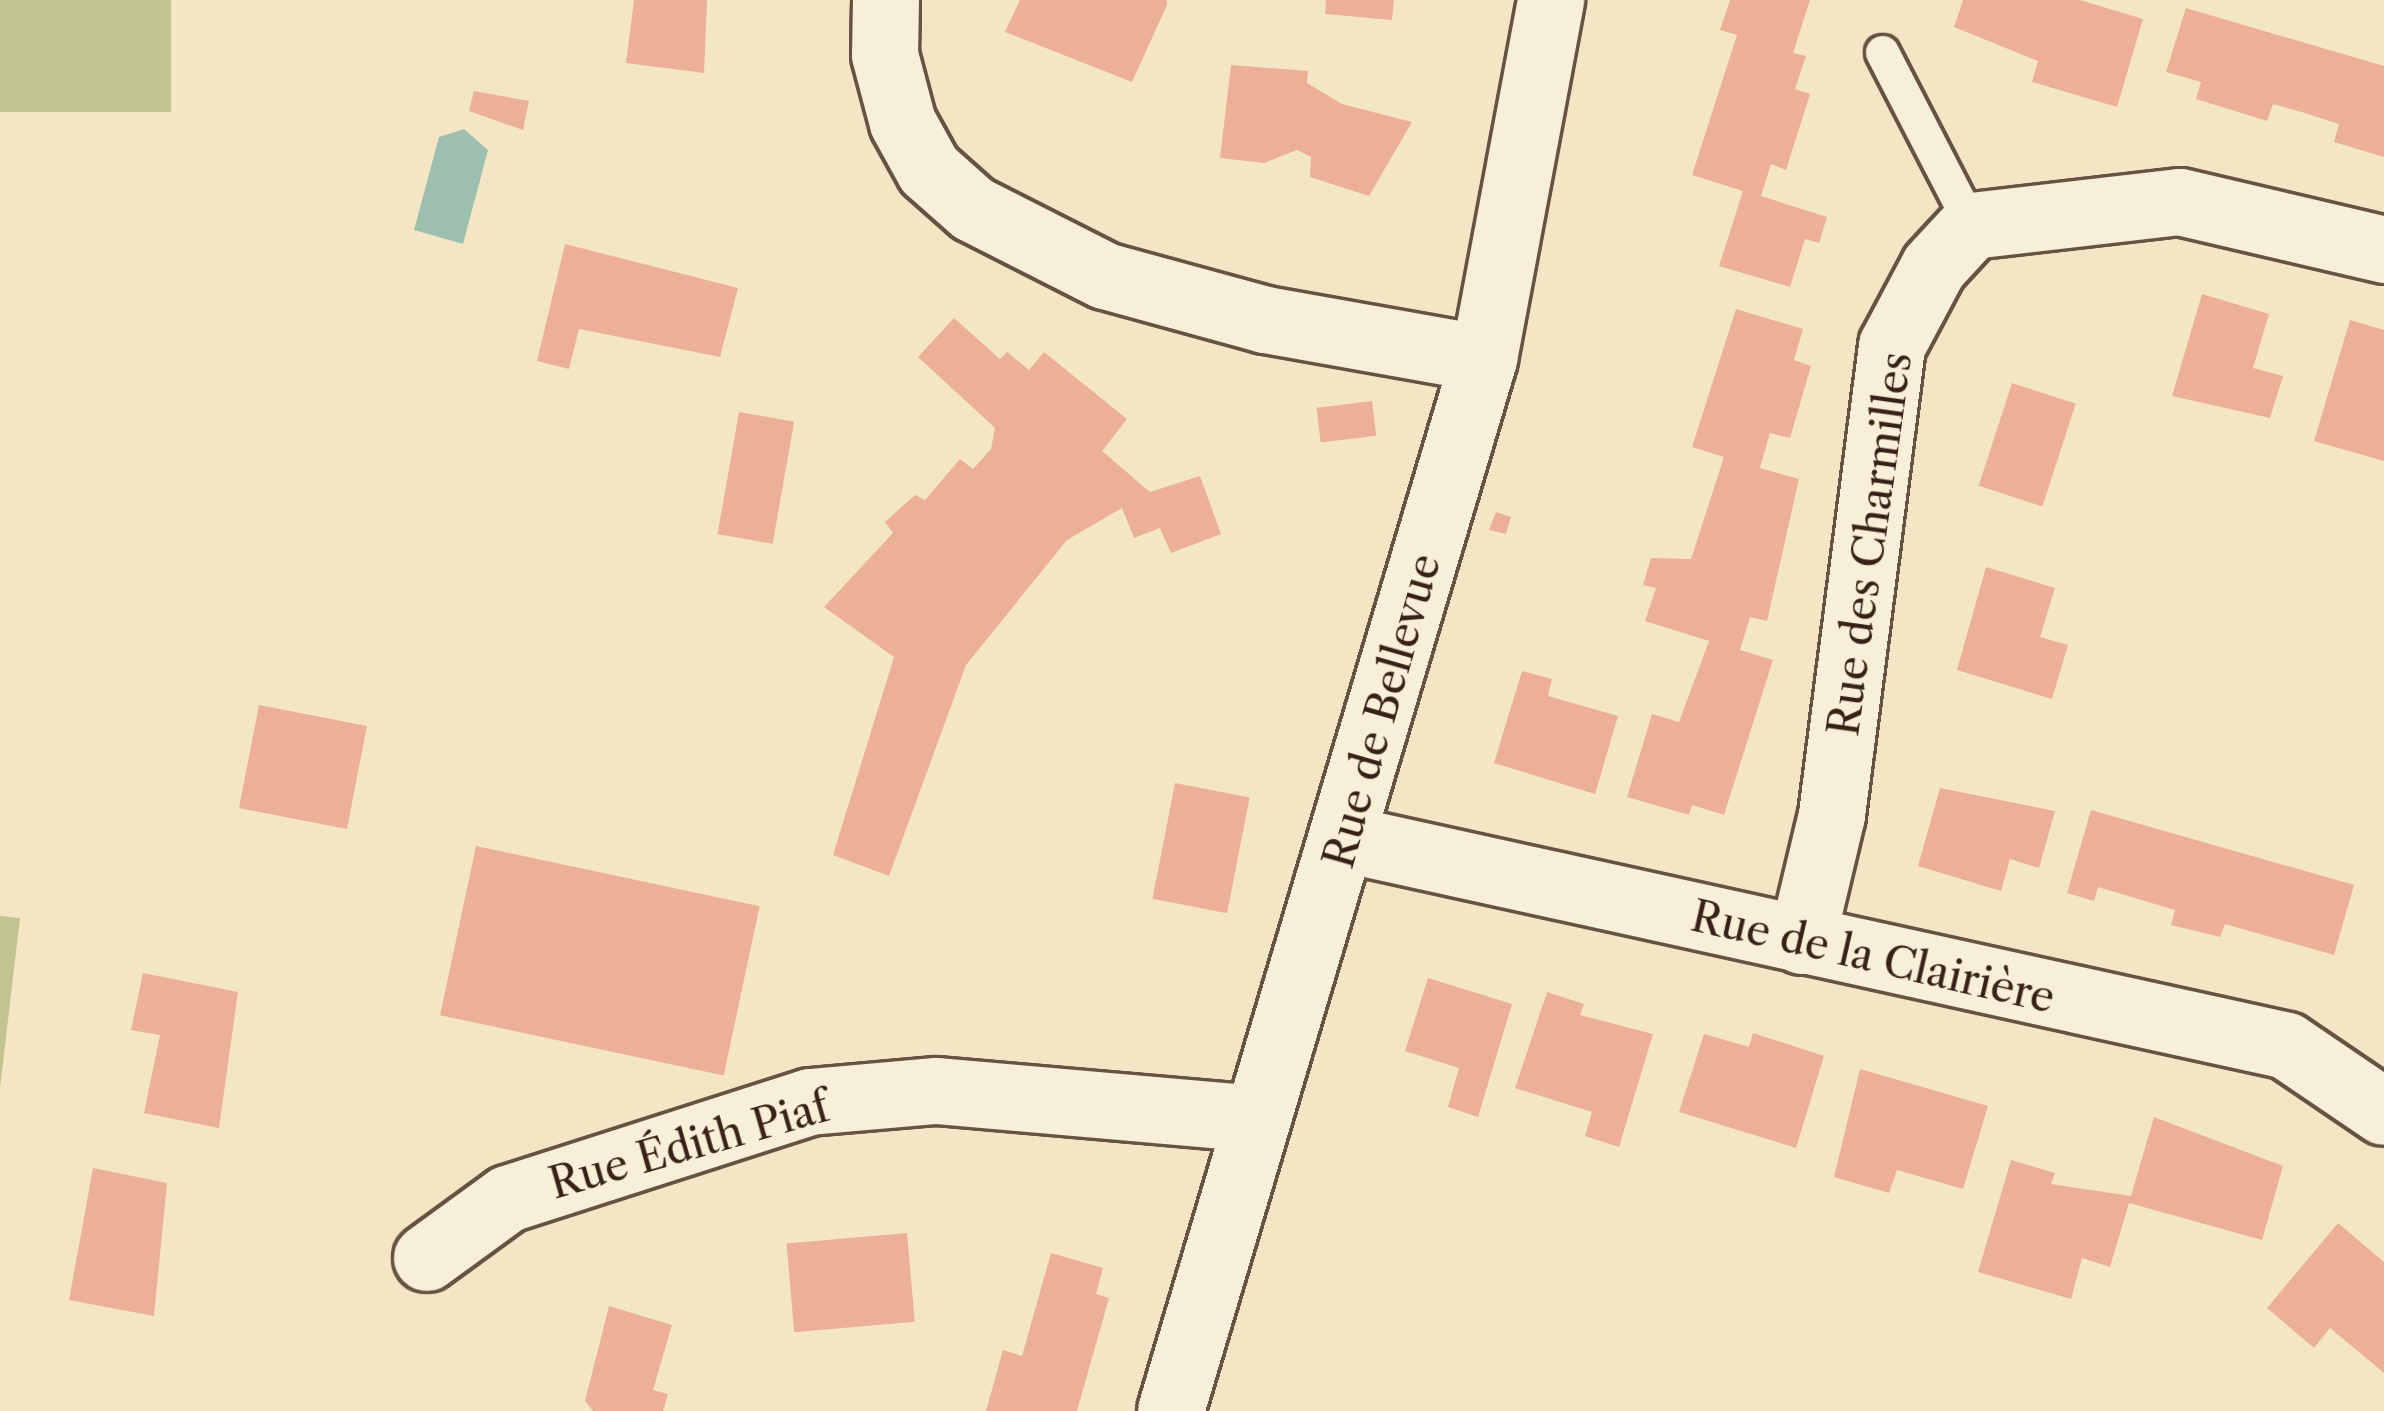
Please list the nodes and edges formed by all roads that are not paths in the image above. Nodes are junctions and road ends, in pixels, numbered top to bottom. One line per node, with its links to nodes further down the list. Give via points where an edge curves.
1 (886, 0): 6 (street, via 885,55 903,123 929,170 973,209 1106,276 1266,320)
2 (1551, 0): 6 (street, Rue de Bellevue)
3 (1882, 52): 4 (lane)
4 (1972, 226): 5 (street, via 2180,202); 8 (street, Rue des Charmilles, via 1934,267 1892,346 1832,815)
5 (2384, 250)
6 (1484, 358): 7 (street, Rue de Bellevue)
7 (1345, 839): 8 (street, Rue de la Clairière); 10 (street, Rue de Bellevue)
8 (1802, 941): 9 (street, Rue de la Clairière, via 2287,1046)
9 (2374, 1085)
10 (1258, 1119): 11 (street, Rue Édith Piaf, via 937,1091 810,1102 508,1199); 12 (street, Rue de Bellevue)
11 (427, 1258)
12 (1171, 1411)

